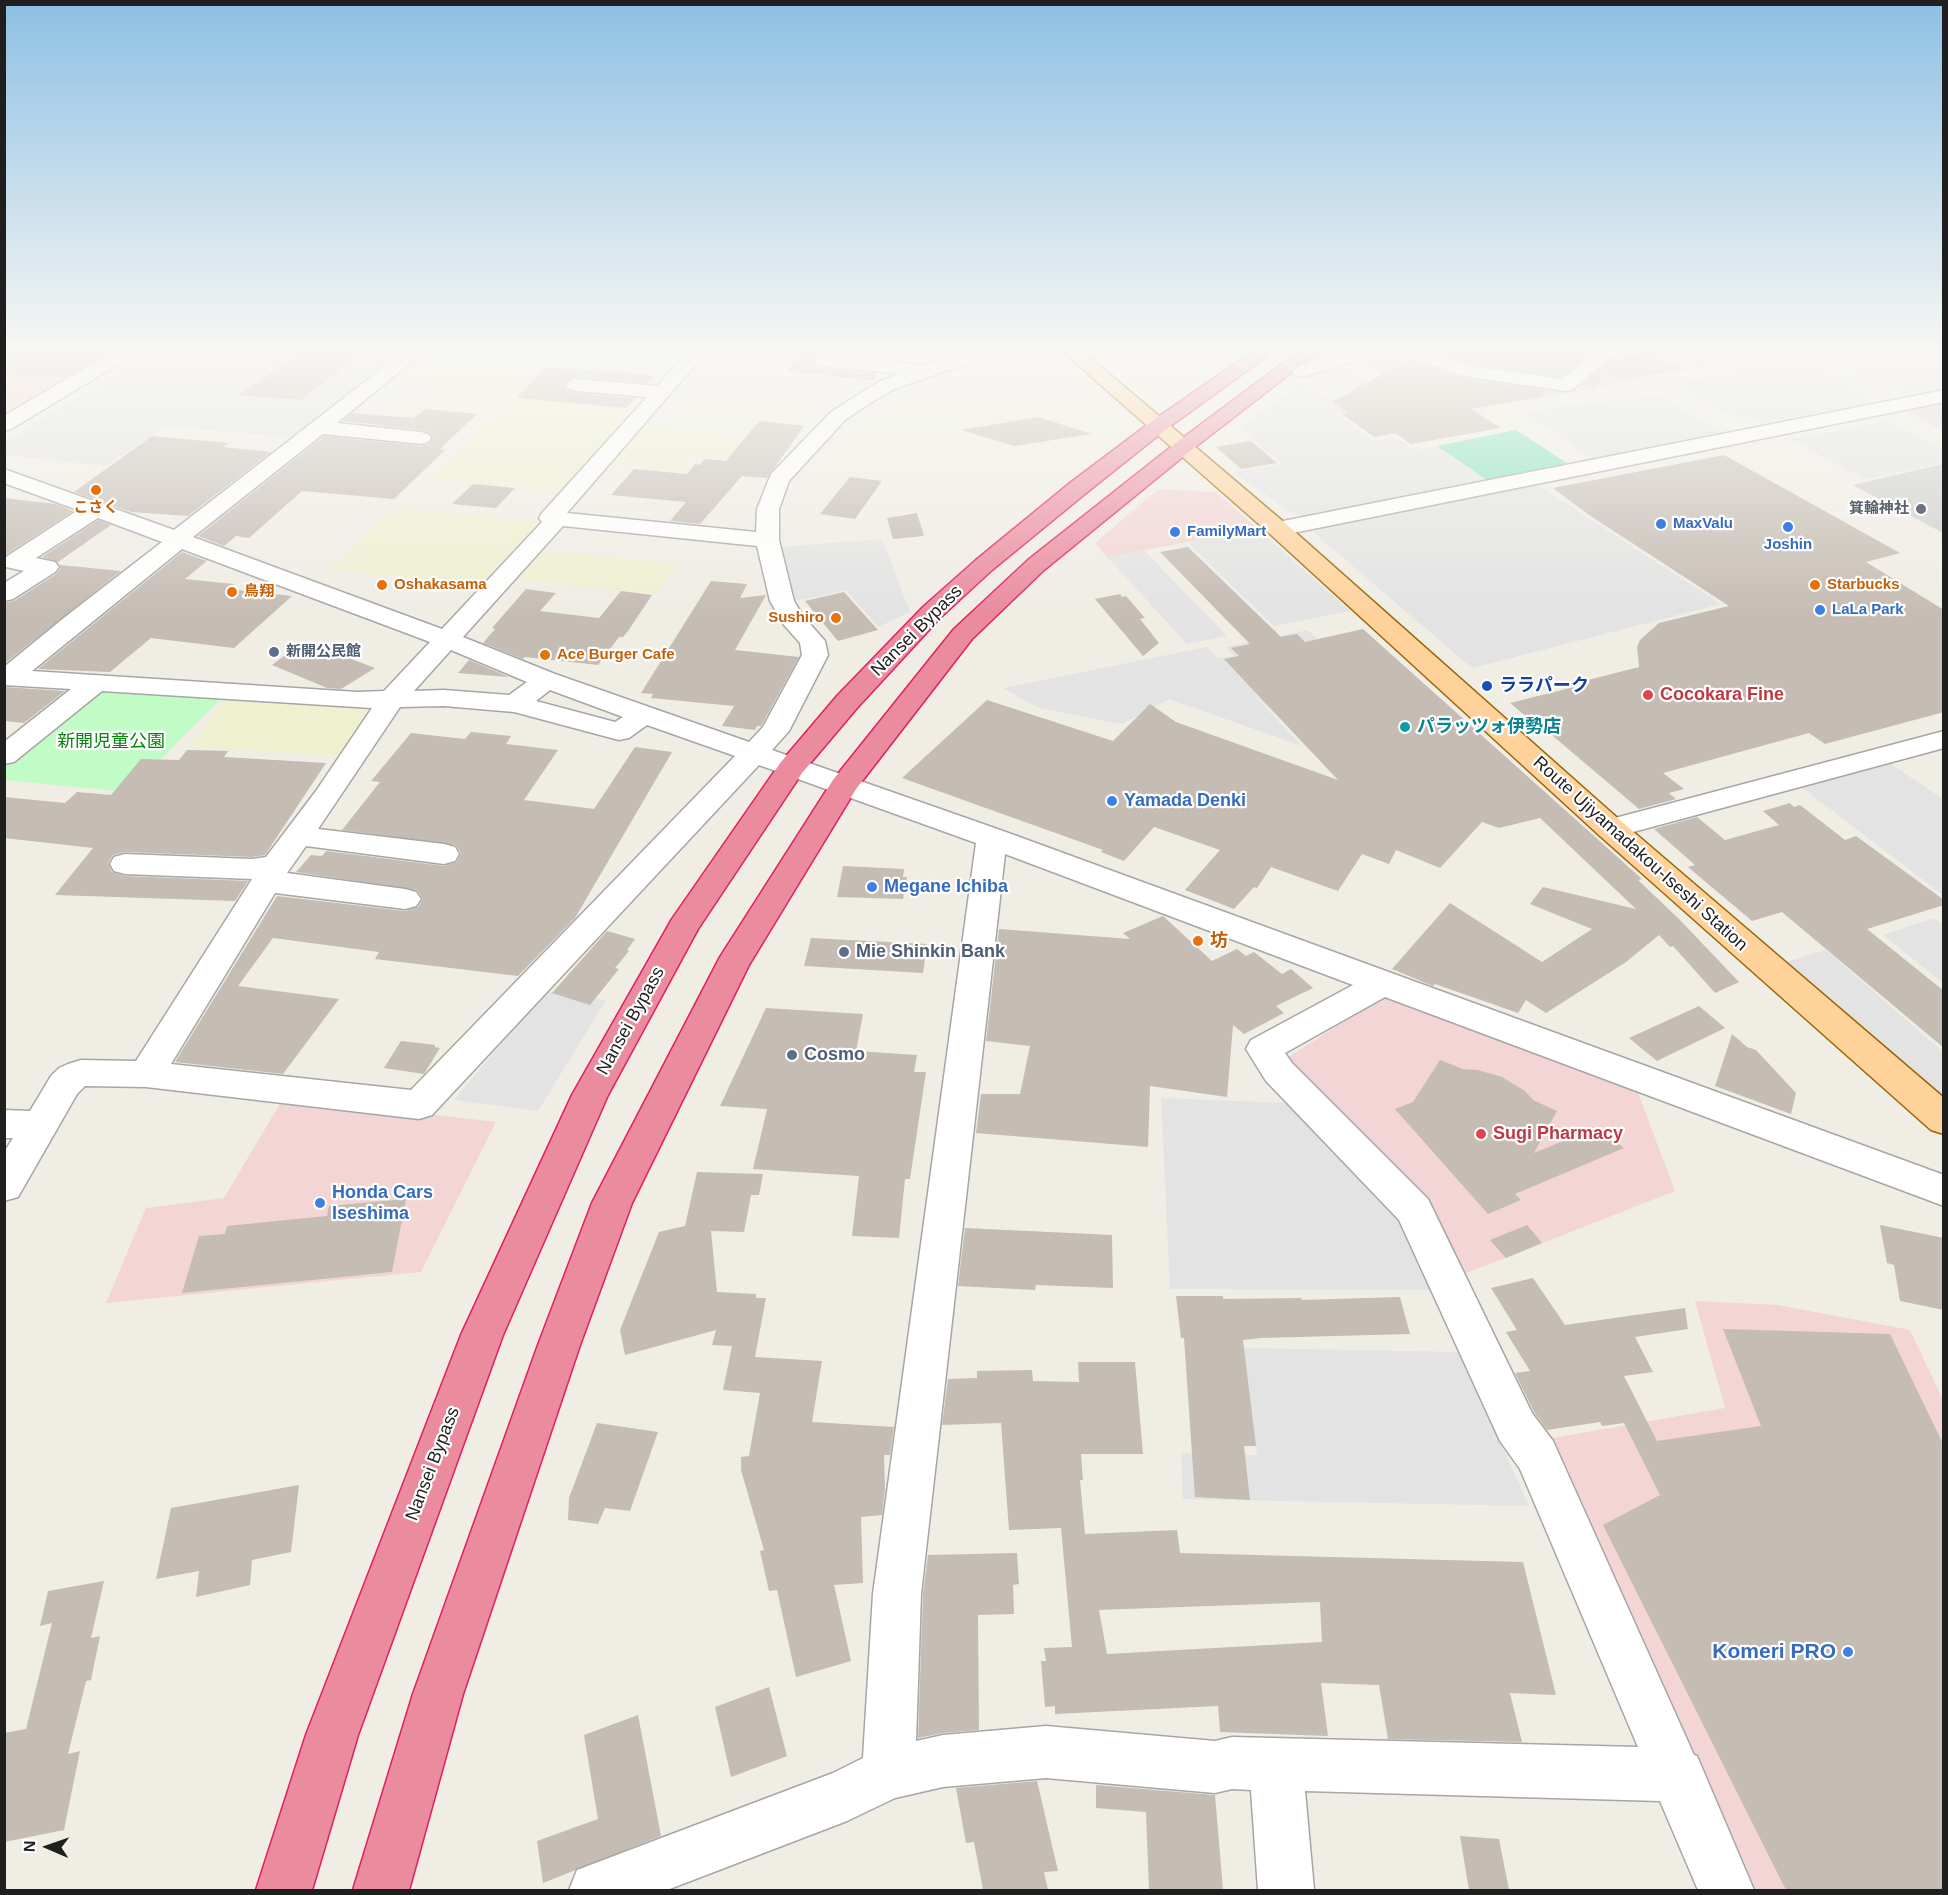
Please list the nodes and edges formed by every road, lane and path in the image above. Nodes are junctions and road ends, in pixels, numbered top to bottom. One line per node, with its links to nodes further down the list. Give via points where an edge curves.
1 (306, 437): 14 (street)
2 (416, 437): 9 (street)
3 (622, 437): 12 (street, via 550,518)
4 (818, 437): 15 (street, via 779,479 772,493)
5 (1169, 437): 27 (highway, Nansei Bypass, via 984,565 932,612)
6 (1170, 437): 28 (highway, Nansei Bypass, via 963,634)
7 (1173, 437): 13 (main road, Route Ujiyamadakou-Iseshi Station)
8 (1737, 437): 13 (street)
9 (421, 438)
10 (4, 475): 11 (street)
11 (96, 509): 14 (street); 16 (street, via 14,562 47,567)
12 (557, 519): 15 (street); 17 (street)
13 (1278, 529): 29 (main road, Route Ujiyamadakou-Iseshi Station)
14 (178, 539): 17 (street); 18 (street)
15 (767, 540): 25 (street, via 782,601 812,641 815,655 775,731)
16 (4, 594)
17 (448, 640): 19 (street); 21 (street)
18 (7, 677): 20 (street)
19 (546, 680): 22 (street); 23 (street)
20 (97, 682): 21 (street); 26 (street)
21 (390, 701): 22 (street, via 444,698); 30 (street)
22 (515, 704): 23 (street, via 618,732)
23 (644, 715): 25 (street)
24 (1944, 739): 29 (street)
25 (752, 755): 27 (street); 37 (street, via 419,1105)
26 (4, 756)
27 (791, 768): 28 (street); 45 (highway, Nansei Bypass, via 683,927 596,1084 482,1335 332,1735)
28 (843, 786): 31 (street); 46 (highway, Nansei Bypass, via 732,965 612,1203 438,1694)
29 (1611, 829): 38 (main road, Route Ujiyamadakou-Iseshi Station)
30 (298, 836): 32 (street); 34 (street)
31 (992, 838): 36 (street); 43 (street, via 897,1594)
32 (444, 854)
33 (126, 864): 34 (street, via 252,869)
34 (271, 874): 35 (street, via 284,883); 37 (street)
35 (405, 899)
36 (1381, 984): 41 (street); 44 (street, via 1264,1049 1279,1072 1414,1210 1516,1427 1537,1456)
37 (146, 1074): 39 (street, via 91,1072 72,1077)
38 (1944, 1120)
39 (22, 1124): 40 (street)
40 (4, 1186)
41 (1944, 1191)
42 (1275, 1764): 43 (street, via 1232,1763 1215,1767 1046,1752 943,1761); 44 (street); 48 (street)
43 (888, 1773): 47 (street, via 847,1794)
44 (1678, 1775): 49 (street)
45 (284, 1890)
46 (381, 1890)
47 (597, 1890)
48 (1286, 1890)
49 (1726, 1890)

